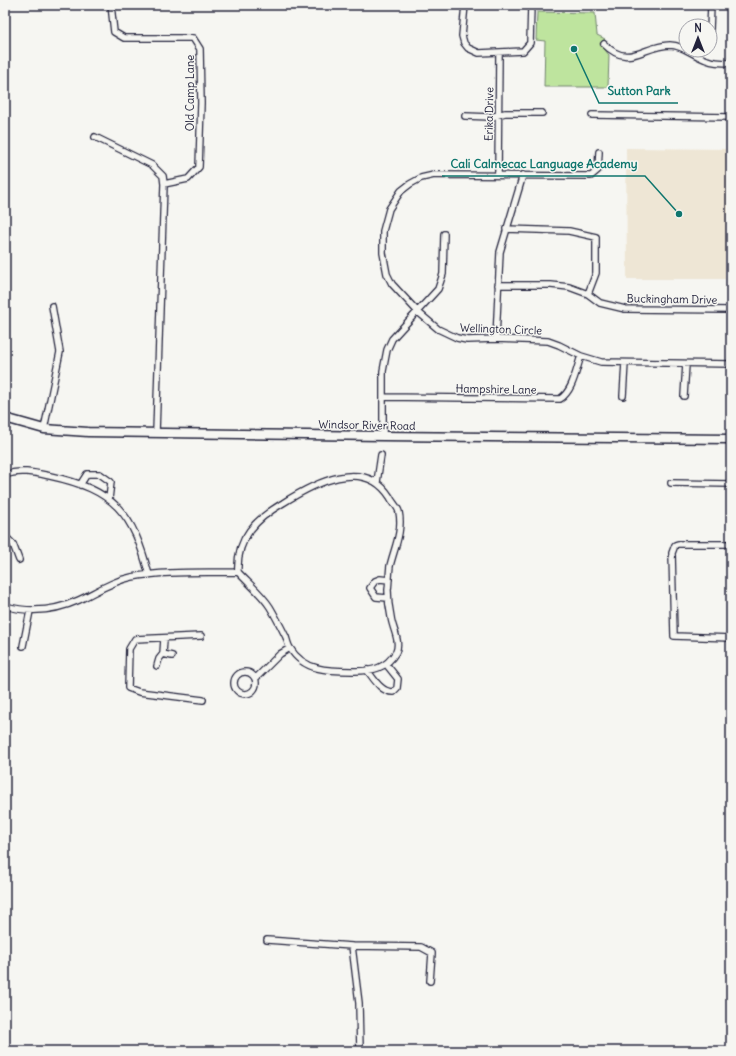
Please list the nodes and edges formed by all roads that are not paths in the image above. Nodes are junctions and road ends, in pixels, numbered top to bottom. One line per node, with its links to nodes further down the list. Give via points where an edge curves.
1 (111, 5): 20 (street, Old Camp Lane, via 114,32 124,38 193,38 200,49 202,103 199,167 188,179)
2 (465, 5): 8 (street, via 464,43 473,51)
3 (531, 5): 8 (street, via 530,43 523,51)
4 (711, 5): 5 (street)
5 (710, 18)
6 (604, 44): 7 (street, via 612,52 620,55 635,55 662,46)
7 (678, 47)
8 (499, 53): 14 (street, Erika Drive)
9 (701, 58): 10 (street)
10 (731, 63)
11 (542, 113): 14 (street, via 505,113)
12 (592, 115): 15 (street)
13 (465, 116): 14 (street)
14 (499, 116): 18 (street, Erika Drive)
15 (731, 117)
16 (94, 137): 20 (street, via 152,165 163,176)
17 (599, 152): 19 (street, Wellington Circle, via 598,170 591,176)
18 (498, 175): 19 (street, Wellington Circle); 27 (street, Wellington Circle, via 434,175 421,178 402,191 388,209 383,231 386,269 392,284)
19 (523, 175): 21 (street)
20 (164, 184): 38 (street)
21 (506, 230): 23 (street, via 500,252); 24 (street, via 569,231 596,236 596,273)
22 (444, 234): 27 (street, via 443,274 438,289)
23 (498, 285): 24 (street, Buckingham Drive, via 560,286); 28 (street)
24 (588, 294): 26 (street, Buckingham Drive, via 600,303 625,309)
25 (52, 306): 37 (street, via 60,352)
26 (731, 310)
27 (418, 312): 28 (street, Wellington Circle, via 438,330 457,338); 35 (street, via 392,339 387,350 383,371)
28 (496, 339): 29 (street, Wellington Circle, via 548,341)
29 (581, 356): 30 (street, Wellington Circle, via 601,362); 35 (street, Hampshire Lane, via 569,390 560,399)
30 (625, 363): 31 (street, Wellington Circle); 33 (street)
31 (686, 364): 32 (street, Wellington Circle); 34 (street)
32 (731, 364)
33 (622, 396)
34 (684, 396)
35 (383, 397): 39 (street)
36 (5, 418): 37 (main road, Windsor River Road)
37 (44, 429): 38 (main road, Windsor River Road)
38 (156, 433): 39 (main road, Windsor River Road)
39 (383, 436): 40 (main road, Windsor River Road)
40 (731, 439)
41 (381, 455): 43 (street)
42 (5, 475): 46 (street, via 36,473)
43 (377, 482): 51 (street, via 356,476 342,476 309,486 262,515 242,542 237,560); 53 (street, via 387,492 399,512 396,548 390,566)
44 (671, 483): 45 (street)
45 (731, 484)
46 (80, 485): 47 (street); 47 (street, via 87,474 100,474 111,482)
47 (109, 499): 52 (street, via 134,529 141,544)
48 (5, 536): 50 (street, via 13,544)
49 (731, 544): 58 (street, via 682,543 675,545 672,553 674,636)
50 (20, 560)
51 (238, 572): 52 (street, via 167,572); 61 (street, via 270,606)
52 (149, 575): 56 (street, via 130,577 65,605)
53 (389, 580): 54 (street); 54 (street, via 375,581 370,588 376,597)
54 (388, 598): 64 (street, via 397,639 396,651)
55 (6, 608): 56 (street)
56 (30, 611): 60 (street)
57 (201, 636): 59 (street)
58 (731, 638)
59 (164, 639): 62 (street); 68 (street, via 135,639 130,649 128,688 139,692)
60 (23, 646)
61 (290, 648): 66 (street, via 305,664 325,671); 67 (street, via 280,654)
62 (163, 654): 63 (street); 65 (street)
63 (172, 656)
64 (386, 664): 66 (street, via 378,669); 66 (street, via 398,679 397,688 393,692 381,687)
65 (157, 666)
66 (367, 670)
67 (256, 678): 67 (street, via 251,673 241,672 234,680 235,687 240,693 252,692 256,686)
68 (203, 700)
69 (267, 940): 70 (street)
70 (352, 946): 71 (street, via 421,947 432,953); 72 (street, via 359,1004)
71 (430, 981)
72 (360, 1051)

